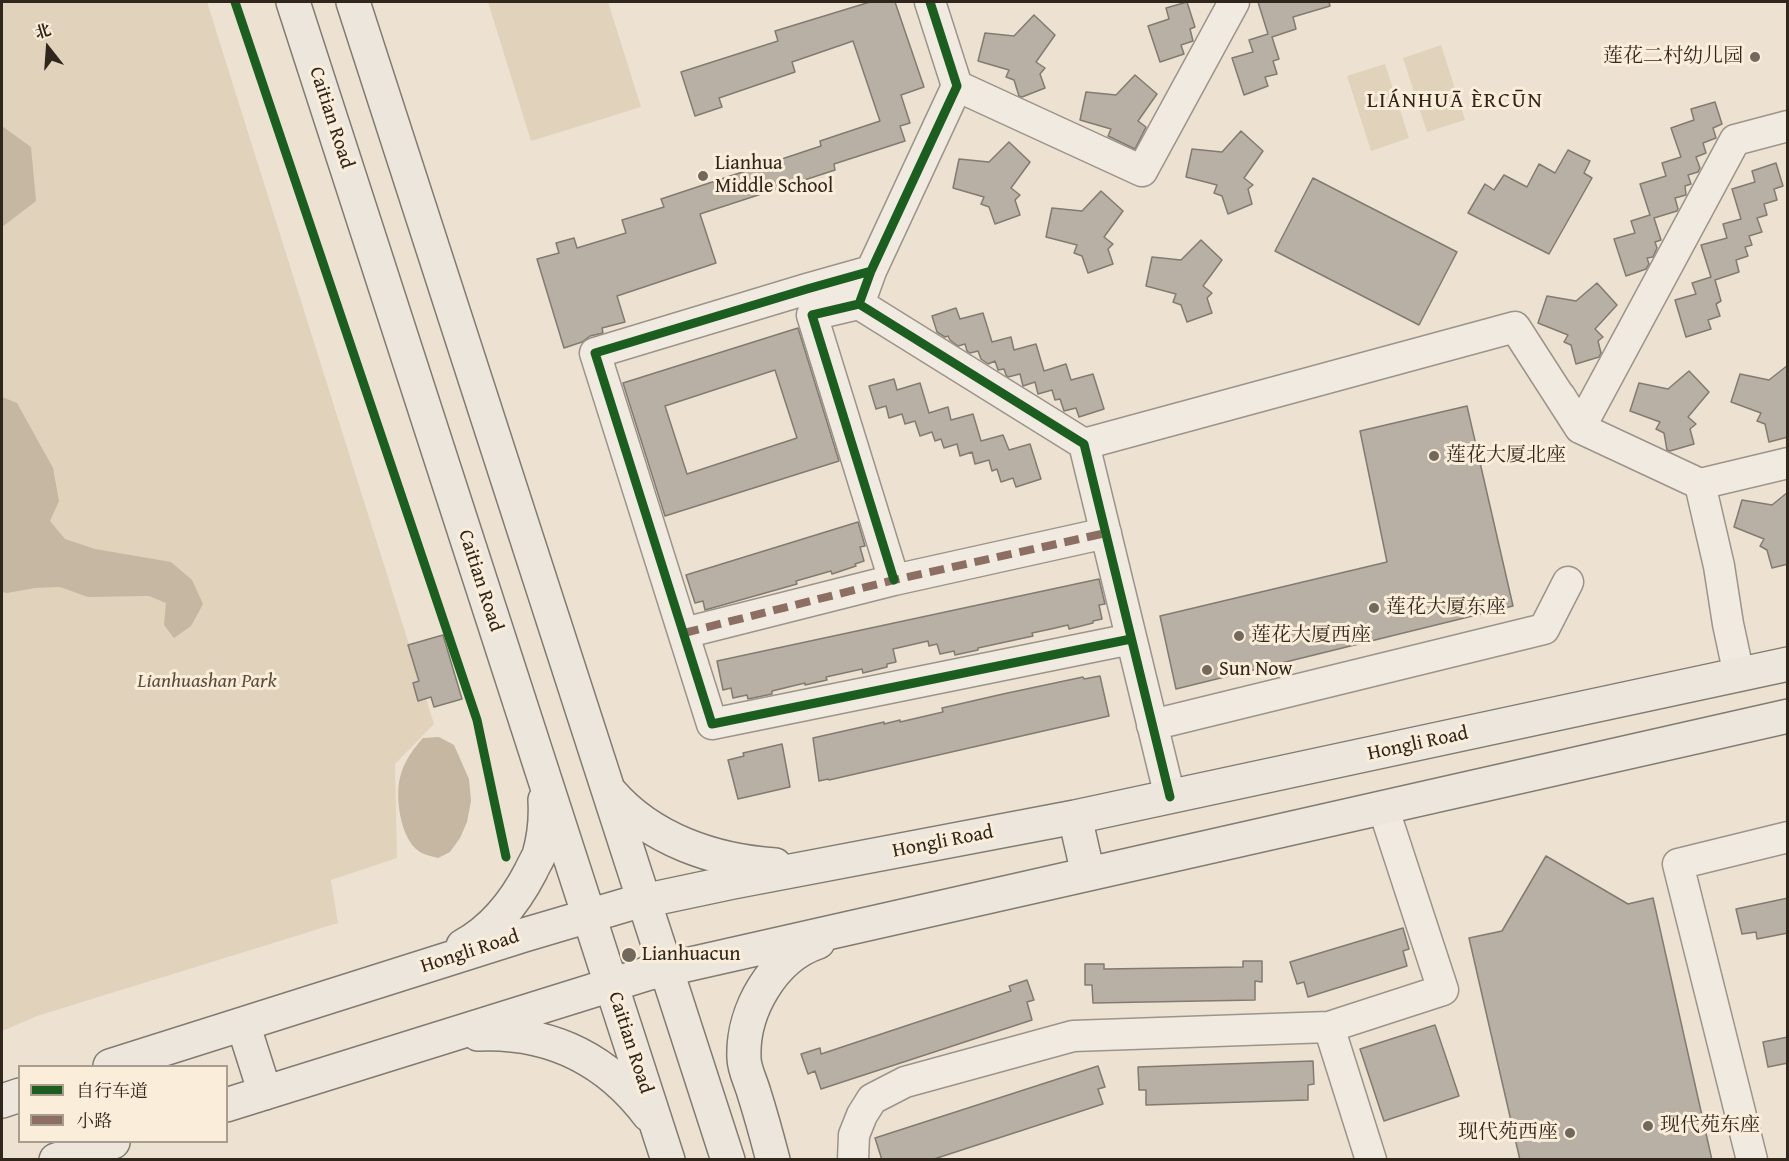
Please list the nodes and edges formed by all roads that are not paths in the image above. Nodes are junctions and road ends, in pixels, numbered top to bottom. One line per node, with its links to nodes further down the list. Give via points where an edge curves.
1 (293, 2): 23 (main road, Caitian Road)
2 (353, 2): 24 (main road)
3 (930, 2): 5 (street)
4 (1234, 2): 5 (street, via 1142,171)
5 (957, 86): 7 (street)
6 (1788, 126): 10 (street, via 1736,140)
7 (871, 271): 8 (street); 17 (street, via 595,353)
8 (859, 304): 11 (street); 15 (street, via 812,315)
9 (1560, 396): 10 (street)
10 (1580, 428): 11 (street, via 1515,327); 13 (street)
11 (1084, 444): 14 (street)
12 (1788, 463): 13 (street)
13 (1700, 484): 20 (street)
14 (1106, 533): 15 (street); 18 (street)
15 (894, 580): 17 (street)
16 (1568, 582): 22 (street, via 1544,629)
17 (684, 633): 18 (street, via 712,724)
18 (1131, 639): 22 (street)
19 (1788, 664): 20 (main road, Hongli Road)
20 (1739, 675): 25 (main road, Hongli Road)
21 (1788, 716): 26 (main road)
22 (1152, 725): 25 (street)
23 (544, 777): 32 (main road, Caitian Road); 34 (main road, via 546,815 539,855 525,882 502,915 475,940)
24 (608, 788): 29 (main road, via 655,830 708,853 763,864); 31 (main road)
25 (1170, 797): 27 (main road, Hongli Road)
26 (1383, 807): 30 (main road); 38 (street, via 1443,990)
27 (1075, 817): 29 (main road, Hongli Road); 30 (main road)
28 (1788, 837): 53 (street, via 1678,864)
29 (843, 862): 31 (main road, Hongli Road)
30 (1088, 873): 33 (main road)
31 (644, 901): 32 (main road, Hongli Road); 35 (main road)
32 (589, 915): 34 (main road, Hongli Road); 36 (main road, Caitian Road)
33 (875, 922): 35 (main road); 50 (main road, via 805,946 774,973 756,999 747,1024 744,1060)
34 (431, 964): 37 (main road, Hongli Road)
35 (666, 969): 36 (main road); 49 (main road)
36 (611, 984): 39 (main road); 45 (main road, Caitian Road)
37 (243, 1024): 40 (main road, Hongli Road); 41 (main road)
38 (1329, 1027): 51 (street, via 1073,1036 916,1078 872,1099 854,1135); 52 (street)
39 (429, 1041): 41 (main road); 45 (main road, via 498,1034 558,1044 609,1075 640,1103)
40 (113, 1065)
41 (265, 1093): 44 (main road)
42 (18, 1096): 43 (main road)
43 (2, 1101)
44 (228, 1105)
45 (657, 1126): 48 (main road, Caitian Road)
46 (110, 1143): 47 (main road)
47 (56, 1160)
48 (668, 1160)
49 (728, 1160)
50 (773, 1160)
51 (853, 1160)
52 (1371, 1160)
53 (1752, 1160)

